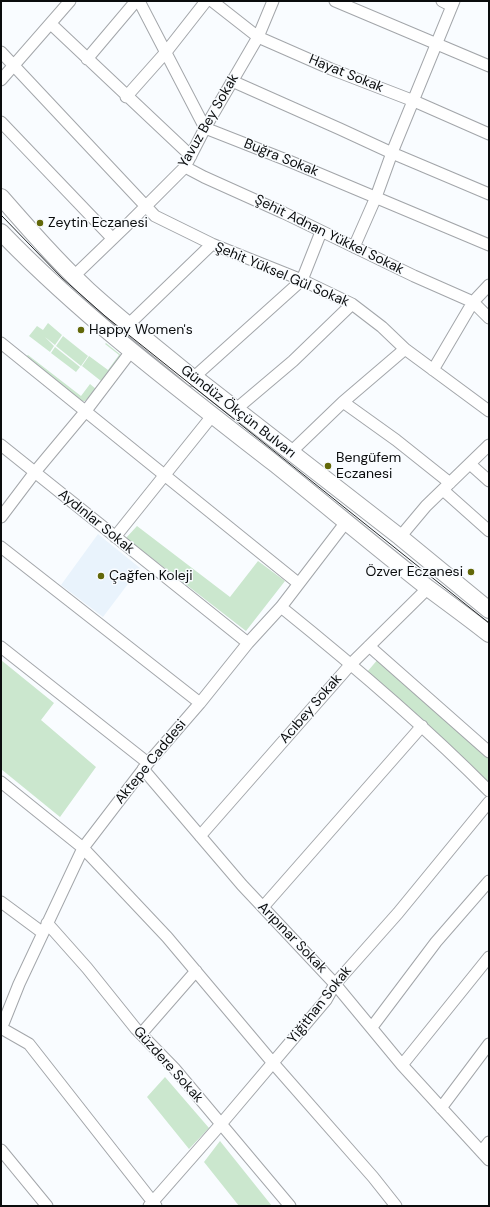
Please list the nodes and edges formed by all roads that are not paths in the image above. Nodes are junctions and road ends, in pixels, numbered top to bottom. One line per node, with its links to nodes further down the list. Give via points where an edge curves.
1 (70, 1): 9 (street)
2 (136, 1): 14 (street)
3 (139, 1): 13 (street)
4 (206, 1): 13 (street)
5 (212, 1): 10 (street, Hayat Sokak)
6 (273, 1): 10 (street, Yavuz Bey Sokak)
7 (335, 1): 11 (street)
8 (449, 3): 11 (street)
9 (51, 24): 14 (street); 15 (street)
10 (258, 37): 18 (street, Yavuz Bey Sokak); 20 (street, Hayat Sokak)
11 (437, 43): 16 (street); 20 (street)
12 (1, 52): 15 (street, Şehit Yüksel Gül Sokak)
13 (166, 52): 19 (street); 22 (street)
14 (87, 59): 19 (street)
15 (14, 66): 17 (street); 30 (street, Şehit Yüksel Gül Sokak)
16 (489, 66)
17 (1, 80)
18 (232, 81): 22 (street, Yavuz Bey Sokak); 24 (street)
19 (126, 96): 25 (street)
20 (414, 101): 23 (street, Hayat Sokak); 24 (street)
21 (1, 122): 33 (street)
22 (205, 128): 25 (street, Yavuz Bey Sokak); 29 (street, Buğra Sokak)
23 (489, 134)
24 (392, 154): 27 (street); 29 (street)
25 (191, 156): 26 (street, Yavuz Bey Sokak)
26 (185, 167): 30 (street, Yavuz Bey Sokak); 32 (street, Şehit Adnan Yükkel Sokak)
27 (489, 194)
28 (1, 197): 37 (street, Gündüz Ökçün Bulvarı)
29 (376, 197): 35 (street, Buğra Sokak); 36 (street)
30 (146, 206): 33 (street, Yavuz Bey Sokak); 34 (street, Şehit Yüksel Gül Sokak, via 155,216)
31 (1, 232): 46 (street, Gündüz Ökçün Bulvarı, via 70,299)
32 (321, 232): 36 (street, Şehit Adnan Yükkel Sokak); 38 (street)
33 (112, 238): 37 (street, Yavuz Bey Sokak)
34 (212, 244): 38 (street, Şehit Yüksel Gül Sokak); 43 (street)
35 (489, 245)
36 (354, 247): 40 (street, Şehit Adnan Yükkel Sokak)
37 (74, 276): 43 (street, Gündüz Ökçün Bulvarı)
38 (302, 280): 41 (street, Şehit Yüksel Gül Sokak); 48 (street)
39 (489, 285): 40 (street)
40 (473, 302): 42 (street); 47 (street)
41 (352, 304): 45 (street, Şehit Yüksel Gül Sokak, via 382,326); 50 (street, via 293,361)
42 (489, 318)
43 (128, 324): 48 (street, Gündüz Ökçün Bulvarı)
44 (1, 344): 52 (street)
45 (405, 349): 47 (street, Şehit Yüksel Gül Sokak); 49 (street)
46 (132, 350): 52 (street); 53 (street, Gündüz Ökçün Bulvarı)
47 (433, 370): 51 (street, Şehit Yüksel Gül Sokak)
48 (193, 378): 50 (street, Gündüz Ökçün Bulvarı)
49 (343, 402): 56 (street); 61 (street, via 396,440)
50 (235, 410): 56 (street, Gündüz Ökçün Bulvarı)
51 (489, 411)
52 (85, 412): 58 (street); 59 (street)
53 (212, 416): 59 (street); 63 (street, Gündüz Ökçün Bulvarı)
54 (1, 444): 58 (street, Aydınlar Sokak)
55 (489, 446): 57 (street)
56 (290, 452): 66 (street, Gündüz Ökçün Bulvarı)
57 (470, 464): 60 (street); 61 (street)
58 (35, 472): 62 (street); 65 (street, Aydınlar Sokak)
59 (164, 475): 65 (street); 68 (street)
60 (489, 481)
61 (446, 487): 64 (street); 66 (street)
62 (1, 517)
63 (346, 522): 68 (street, Aktepe Caddesi); 69 (street, Gündüz Ökçün Bulvarı)
64 (489, 531)
65 (114, 537): 73 (street, Aydınlar Sokak)
66 (400, 537): 71 (street, Gündüz Ökçün Bulvarı)
67 (1, 547): 77 (street)
68 (298, 582): 70 (street, Aktepe Caddesi)
69 (428, 588): 72 (street, Gündüz Ökçün Bulvarı); 74 (street, Acıbey Sokak)
70 (281, 606): 73 (street, Aktepe Caddesi); 76 (street)
71 (489, 610)
72 (489, 634)
73 (248, 643): 77 (street, Aktepe Caddesi)
74 (370, 646): 76 (street, Acıbey Sokak); 79 (street)
75 (1, 647): 80 (street, Arıpınar Sokak)
76 (351, 664): 78 (street); 84 (street, Acıbey Sokak)
77 (200, 703): 80 (street, Aktepe Caddesi)
78 (422, 726): 82 (street); 88 (street)
79 (489, 752)
80 (145, 766): 84 (street, Arıpınar Sokak); 85 (street, Aktepe Caddesi)
81 (1, 782): 85 (street)
82 (489, 791)
83 (489, 802): 92 (street, Yiğithan Sokak, via 398,913)
84 (200, 836): 88 (street, Arıpınar Sokak)
85 (83, 848): 89 (street, Aktepe Caddesi); 91 (street, via 168,937)
86 (489, 881): 93 (street, via 436,942)
87 (1, 902): 89 (street, Güzdere Sokak)
88 (263, 907): 92 (street, Arıpınar Sokak)
89 (45, 928): 94 (street, Aktepe Caddesi); 95 (street, Güzdere Sokak, via 87,968)
90 (489, 957): 98 (street)
91 (196, 971): 95 (street); 97 (street)
92 (335, 984): 93 (street, Arıpınar Sokak); 97 (street, Yiğithan Sokak, via 326,1000)
93 (372, 1027): 98 (street, Arıpınar Sokak)
94 (1, 1029): 104 (street, via 29,1044)
95 (141, 1034): 100 (street, Güzdere Sokak, via 174,1068)
96 (489, 1044): 99 (street)
97 (273, 1063): 100 (street, Yiğithan Sokak); 107 (street)
98 (402, 1065): 99 (street, Arıpınar Sokak)
99 (441, 1108): 103 (street, Arıpınar Sokak)
100 (220, 1124): 104 (street, Yiğithan Sokak); 106 (street, Güzdere Sokak)
101 (489, 1142): 103 (street)
102 (1, 1150): 105 (street)
103 (485, 1156)
104 (153, 1205)
105 (47, 1206)
106 (290, 1206)
107 (396, 1206)

